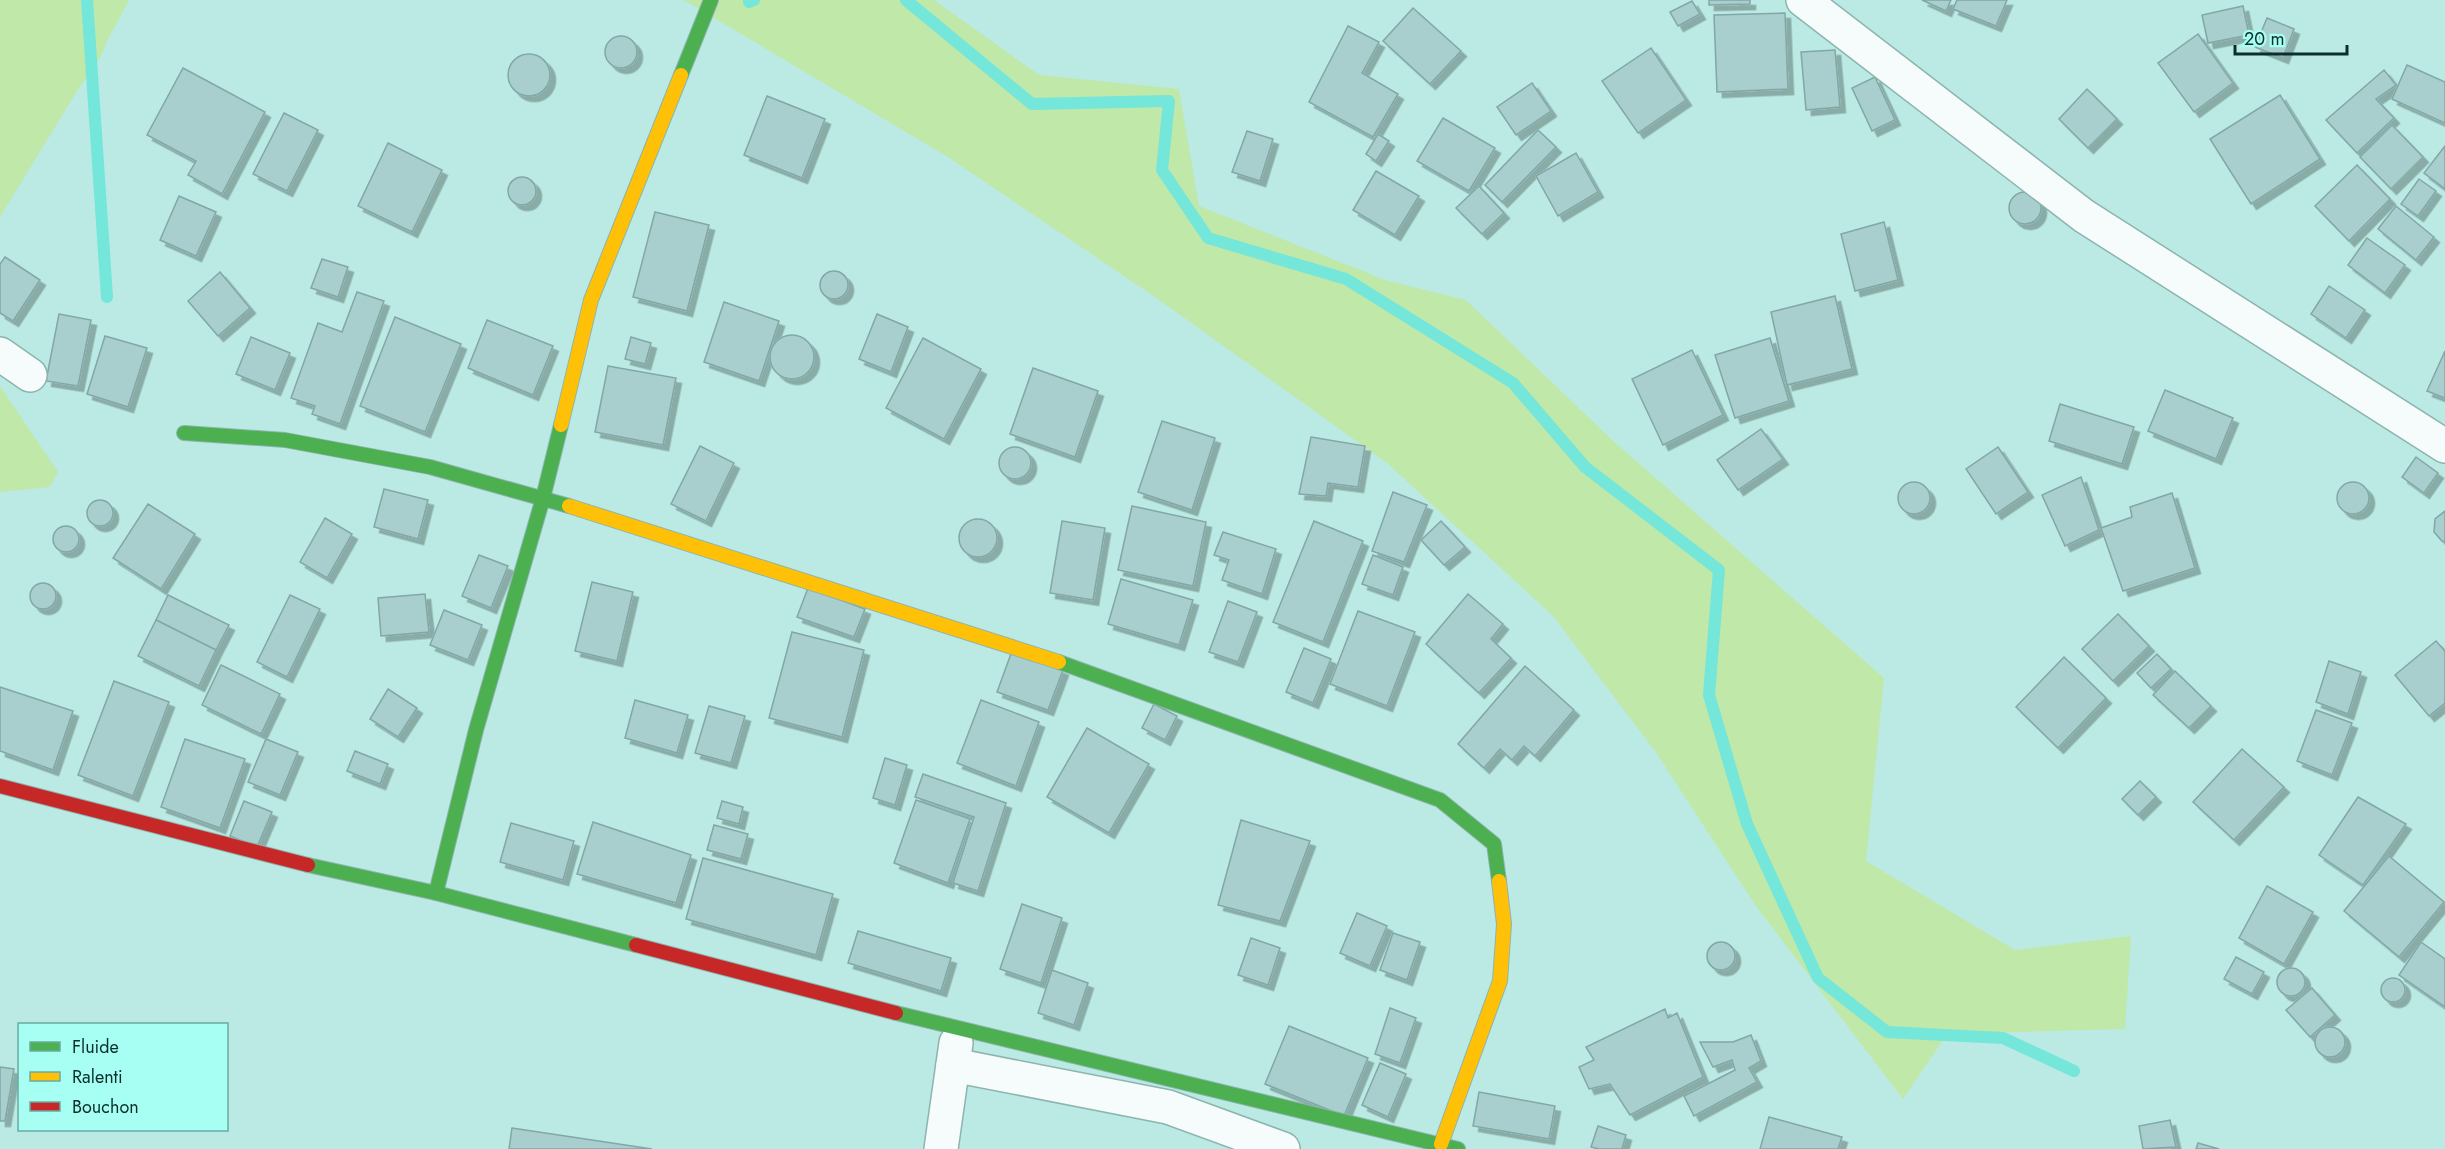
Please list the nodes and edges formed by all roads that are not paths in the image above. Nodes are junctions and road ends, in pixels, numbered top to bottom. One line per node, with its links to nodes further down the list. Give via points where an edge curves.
1 (711, 0): 7 (main road, via 591,300)
2 (1803, 0): 6 (street, via 2084,216)
3 (0, 354): 4 (street)
4 (30, 375)
5 (184, 433): 7 (main road, via 285,440 430,467)
6 (2445, 446)
7 (543, 498): 9 (main road, via 476,730); 12 (main road, via 1090,672 1440,800 1494,844 1504,924 1500,981)
8 (0, 786): 9 (main road, via 349,875)
9 (436, 893): 10 (main road)
10 (957, 1029): 11 (street); 12 (main road)
11 (953, 1065): 13 (street); 14 (street, via 1168,1107)
12 (1441, 1144): 15 (main road)
13 (941, 1149)
14 (1283, 1149)
15 (1458, 1149)

